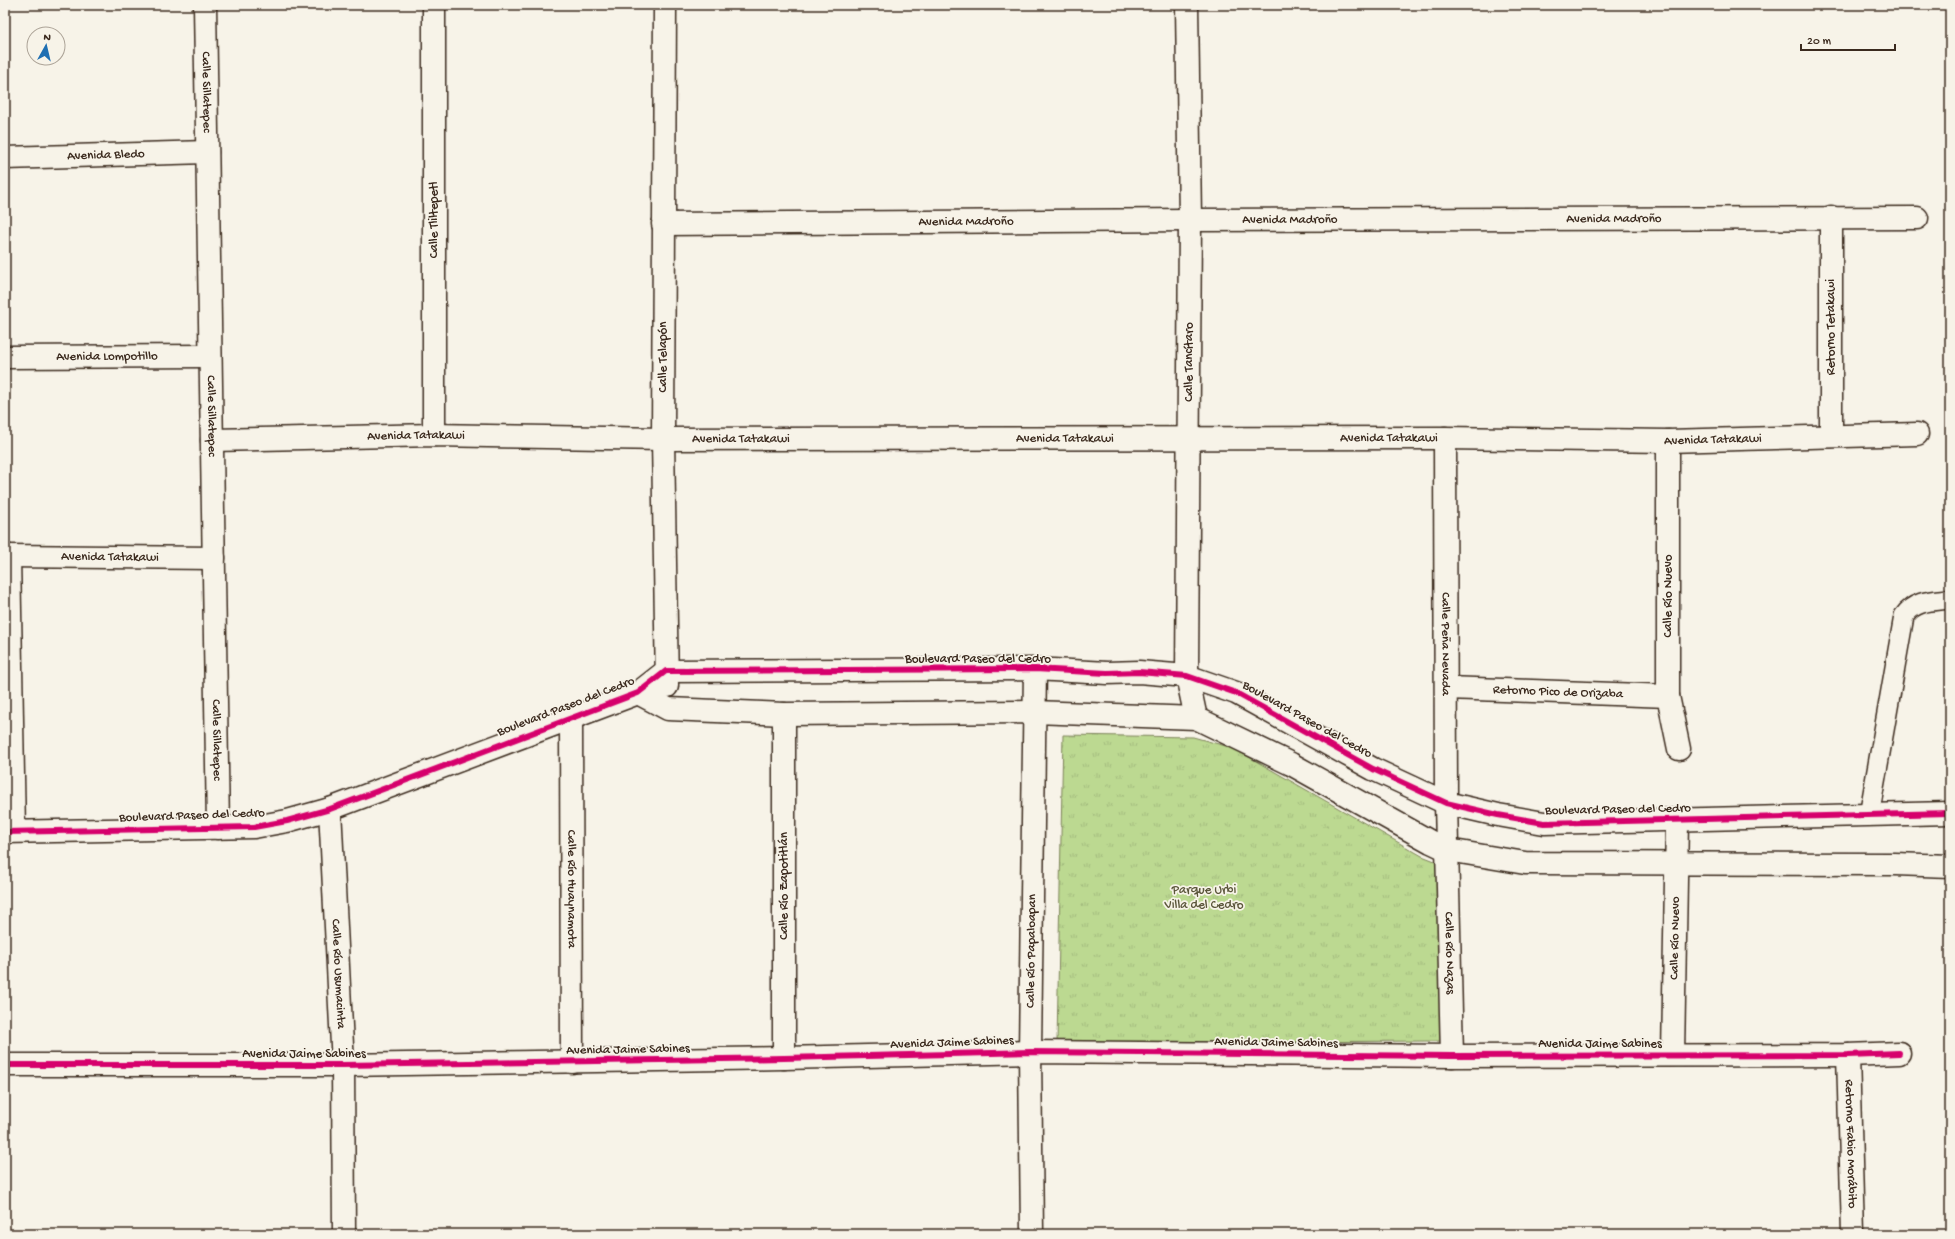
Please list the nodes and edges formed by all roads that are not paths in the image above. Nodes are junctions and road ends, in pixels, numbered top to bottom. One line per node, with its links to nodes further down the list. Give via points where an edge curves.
1 (206, 5): 5 (street, Calle Sillatepec)
2 (434, 5): 14 (street, Calle Tliltepetl)
3 (665, 5): 10 (street, Calle Telapón)
4 (1188, 5): 9 (street, Calle Tancítaro)
5 (207, 152): 6 (street, Avenida Bledo); 11 (street, Calle Sillatepec)
6 (5, 158)
7 (1831, 217): 8 (street, Avenida Madroño); 9 (street, Avenida Madroño); 15 (street, Retorno Tetakawi)
8 (1918, 218)
9 (1190, 220): 10 (street, Avenida Madroño); 18 (street, Calle Tancítaro)
10 (663, 224): 17 (street, Calle Telapón)
11 (210, 356): 12 (street, Avenida Lompotillo); 19 (street, Calle Sillatepec)
12 (5, 357)
13 (1917, 434): 15 (street, Avenida Tatakawi)
14 (434, 435): 17 (street, Avenida Tatakawi); 19 (street, Avenida Tatakawi)
15 (1831, 436): 20 (street, Avenida Tatakawi)
16 (1445, 438): 18 (street, Avenida Tatakawi); 20 (street, Avenida Tatakawi); 27 (street, Calle Peña Nevada)
17 (663, 439): 18 (street, Avenida Tatakawi); 25 (street, Calle Telapón)
18 (1189, 439): 26 (street, Calle Tancítaro)
19 (212, 440): 22 (street, Calle Sillatepec)
20 (1668, 441): 29 (street, Calle Río Nuevo)
21 (7, 556): 22 (street, Avenida Tatakawi); 42 (street)
22 (214, 558): 41 (street, Calle Sillatepec)
23 (1950, 599): 39 (lane, via 1918,603 1904,616)
24 (1035, 669): 25 (street, Boulevard Paseo del Cedro); 26 (street, Boulevard Paseo del Cedro); 31 (street, Calle Río Papaloapan)
25 (666, 671): 28 (street, Boulevard Paseo del Cedro); 30 (street, Calle Telapón)
26 (1187, 676): 34 (street, Calle Tancítaro); 36 (street, Boulevard Paseo del Cedro, via 1236,693 1373,769)
27 (1447, 688): 29 (street, Retorno Pico de Orizaba); 36 (street, Calle Peña Nevada)
28 (638, 693): 30 (street, Boulevard Paseo del Cedro); 33 (street, Boulevard Paseo del Cedro)
29 (1668, 696): 35 (street, Calle Río Nuevo)
30 (668, 709): 32 (street, Boulevard Paseo del Cedro)
31 (1034, 712): 32 (street, Boulevard Paseo del Cedro); 34 (street, Boulevard Paseo del Cedro); 46 (street, Calle Río Papaloapan)
32 (784, 714): 51 (street, Calle Río Zapotitlán)
33 (571, 717): 37 (street, Boulevard Paseo del Cedro); 52 (street, Calle Río Huaynamota)
34 (1196, 718): 43 (street, Boulevard Paseo del Cedro, via 1291,764)
35 (1679, 749)
36 (1446, 803): 40 (street, Boulevard Paseo del Cedro, via 1544,823); 43 (street, Calle Peña Nevada)
37 (330, 809): 41 (street, Boulevard Paseo del Cedro, via 254,827); 54 (street, Calle Río Usumacinta)
38 (1950, 813): 39 (street, Boulevard Paseo del Cedro)
39 (1869, 816): 40 (street, Boulevard Paseo del Cedro)
40 (1677, 821): 44 (street, Calle Río Nuevo)
41 (218, 828): 42 (street, Boulevard Paseo del Cedro)
42 (9, 832)
43 (1448, 850): 44 (street, Boulevard Paseo del Cedro, via 1525,862); 50 (street, Calle Río Nazas)
44 (1676, 864): 45 (street, Boulevard Paseo del Cedro); 48 (street, Calle Río Nuevo)
45 (1950, 866)
46 (1030, 1052): 50 (street, Avenida Jaime Sabines); 51 (street, Avenida Jaime Sabines); 56 (street, Calle Río Papaloapan)
47 (1899, 1052): 49 (street, Avenida Jaime Sabines)
48 (1673, 1055): 49 (street, Avenida Jaime Sabines); 50 (street, Avenida Jaime Sabines)
49 (1848, 1055): 57 (street, Retorno Fabio Morábito)
50 (1452, 1056)
51 (784, 1058): 52 (street, Avenida Jaime Sabines)
52 (572, 1062): 54 (street, Avenida Jaime Sabines)
53 (5, 1065): 54 (street, Avenida Jaime Sabines)
54 (343, 1065): 55 (street, Calle Río Usumacinta)
55 (344, 1234)
56 (1032, 1234)
57 (1853, 1234)

